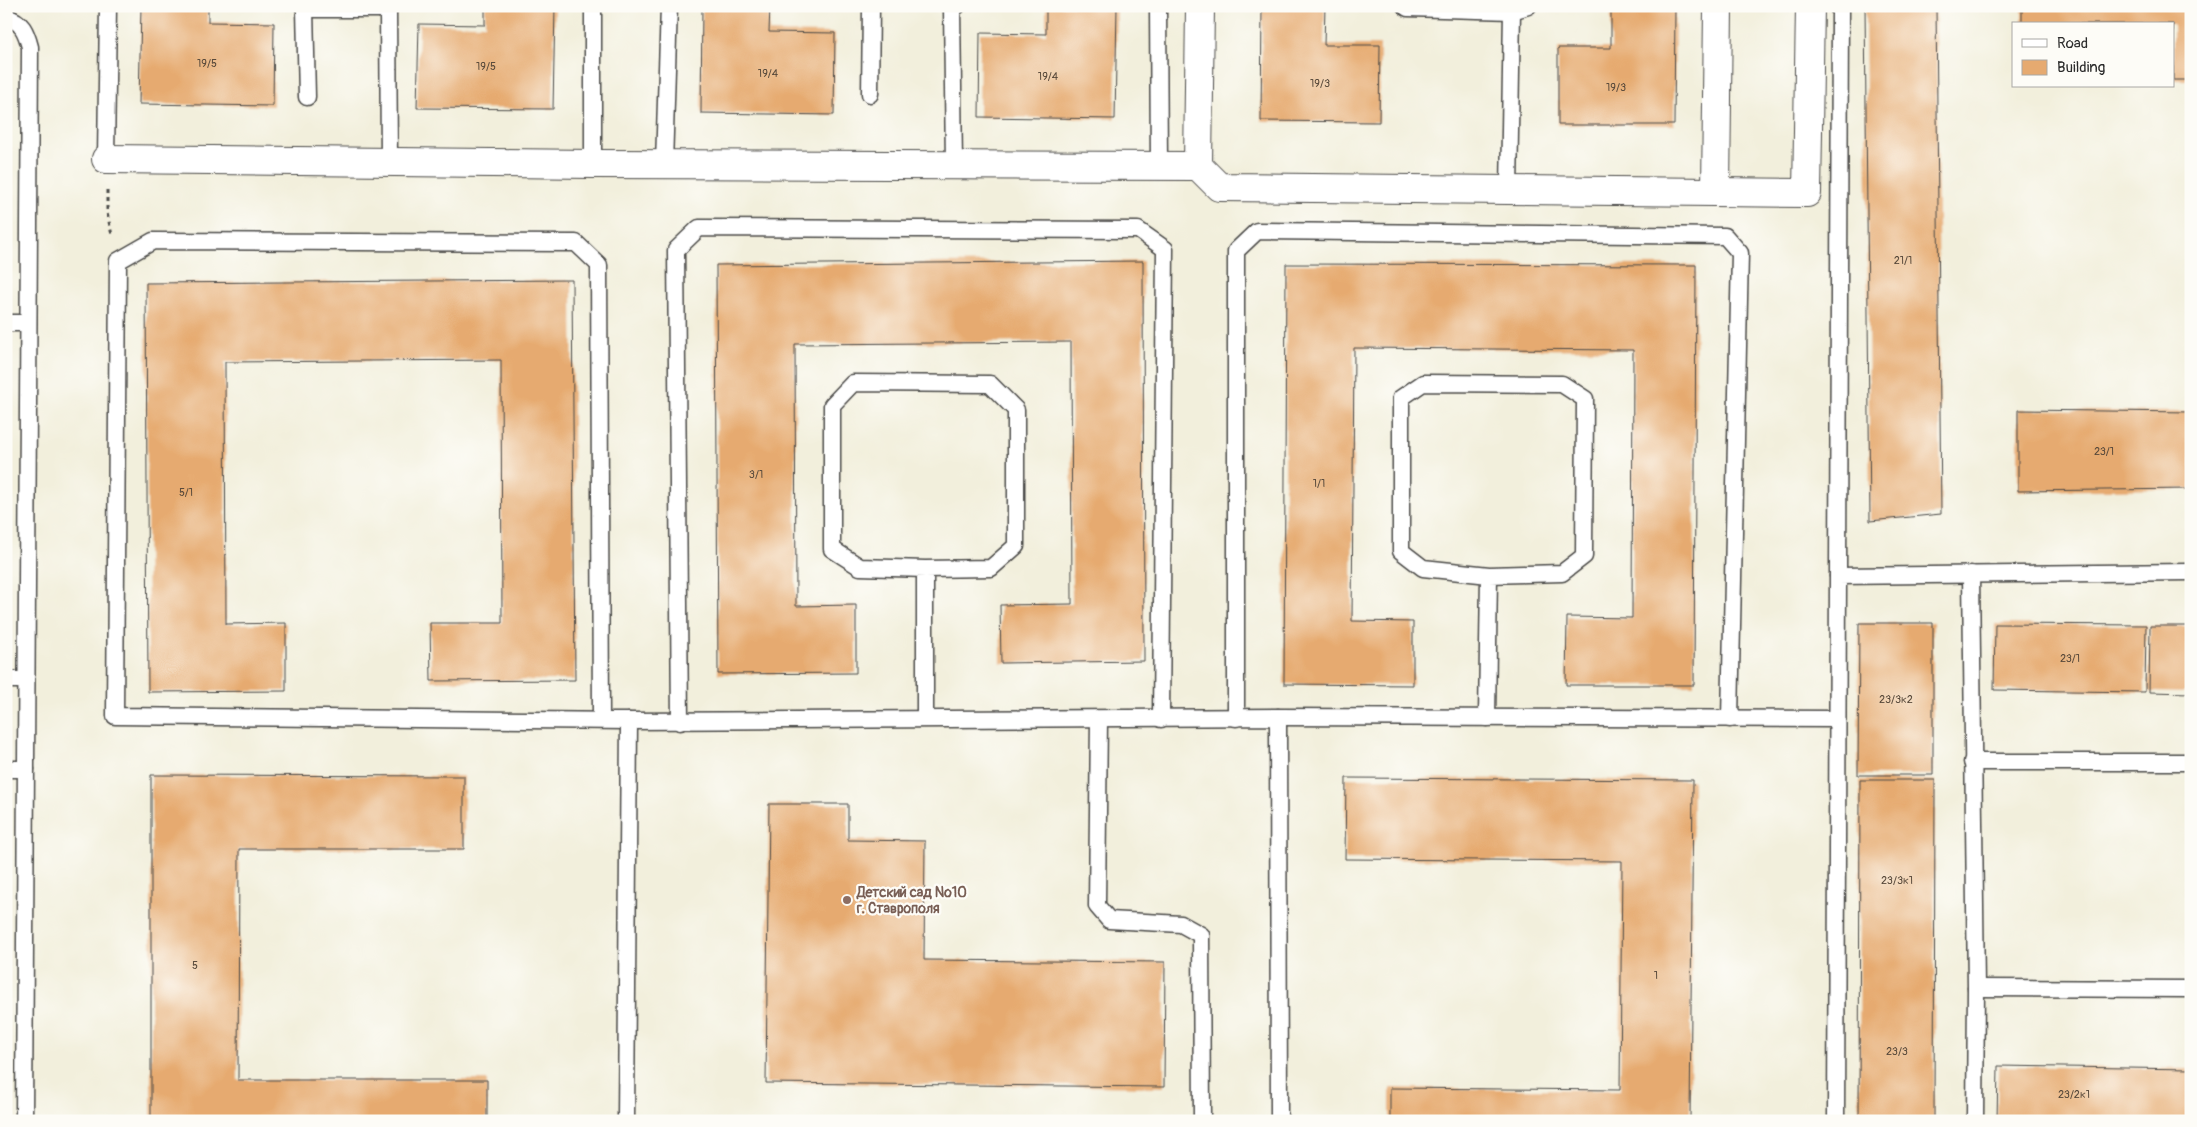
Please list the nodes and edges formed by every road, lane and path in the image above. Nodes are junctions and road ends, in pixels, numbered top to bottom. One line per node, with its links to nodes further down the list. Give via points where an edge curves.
1 (108, 6): 20 (lane)
2 (594, 6): 22 (lane)
3 (668, 6): 23 (lane)
4 (871, 6): 18 (lane)
5 (893, 6): 14 (path)
6 (1158, 6): 25 (lane)
7 (1200, 6): 26 (street)
8 (1405, 6): 16 (lane)
9 (1528, 6): 16 (lane)
10 (1718, 6): 28 (street)
11 (1810, 6): 28 (street, via 1808,193)
12 (1840, 6): 36 (lane)
13 (389, 7): 15 (lane); 21 (lane)
14 (954, 7): 24 (lane)
15 (304, 8): 19 (lane)
16 (1512, 11): 27 (lane)
17 (6, 17): 31 (lane, via 16,20 26,31 30,46)
18 (870, 94)
19 (307, 97)
20 (106, 159): 21 (street); 29 (path, via 107,213)
21 (389, 161): 22 (street)
22 (593, 164): 23 (street)
23 (664, 164): 24 (street)
24 (954, 165): 25 (street)
25 (1159, 166): 26 (street)
26 (1198, 166): 27 (street, via 1219,188)
27 (1510, 190): 28 (street)
28 (1716, 192)
29 (118, 261): 46 (lane, via 114,716); 46 (lane, via 152,241 576,242 599,264)
30 (6, 323): 31 (lane)
31 (28, 323): 38 (lane)
32 (925, 568): 32 (lane, via 991,568 1016,546 1016,410 990,384 853,383 832,405 832,549 860,567); 40 (lane)
33 (2191, 572): 34 (lane)
34 (1971, 574): 36 (lane); 50 (lane)
35 (1489, 575): 35 (lane, via 1562,573 1584,556 1585,399 1562,384 1423,383 1402,398 1401,552 1422,568); 42 (lane)
36 (1838, 576): 47 (lane)
37 (6, 680): 38 (lane)
38 (26, 680): 53 (lane)
39 (1278, 717): 41 (lane); 42 (lane); 59 (lane)
40 (925, 718): 43 (lane); 49 (lane)
41 (1236, 718): 44 (lane); 45 (lane, via 1236,251 1256,231 1266,231 1725,236 1740,253)
42 (1487, 718): 45 (lane)
43 (1099, 719): 44 (lane); 58 (lane, via 1097,906 1108,920 1181,924 1201,935)
44 (1161, 719): 49 (lane, via 1165,249 1138,230 699,228 676,250)
45 (1730, 719): 47 (lane)
46 (600, 720): 48 (lane)
47 (1838, 720): 60 (lane)
48 (629, 721): 49 (lane); 57 (lane)
49 (680, 722)
50 (1972, 762): 51 (lane); 54 (lane)
51 (2191, 762)
52 (6, 769): 53 (lane)
53 (26, 769): 56 (lane)
54 (1976, 988): 55 (lane); 61 (lane)
55 (2191, 989)
56 (24, 1121)
57 (626, 1121)
58 (1202, 1121)
59 (1278, 1121)
60 (1836, 1121)
61 (1974, 1121)

